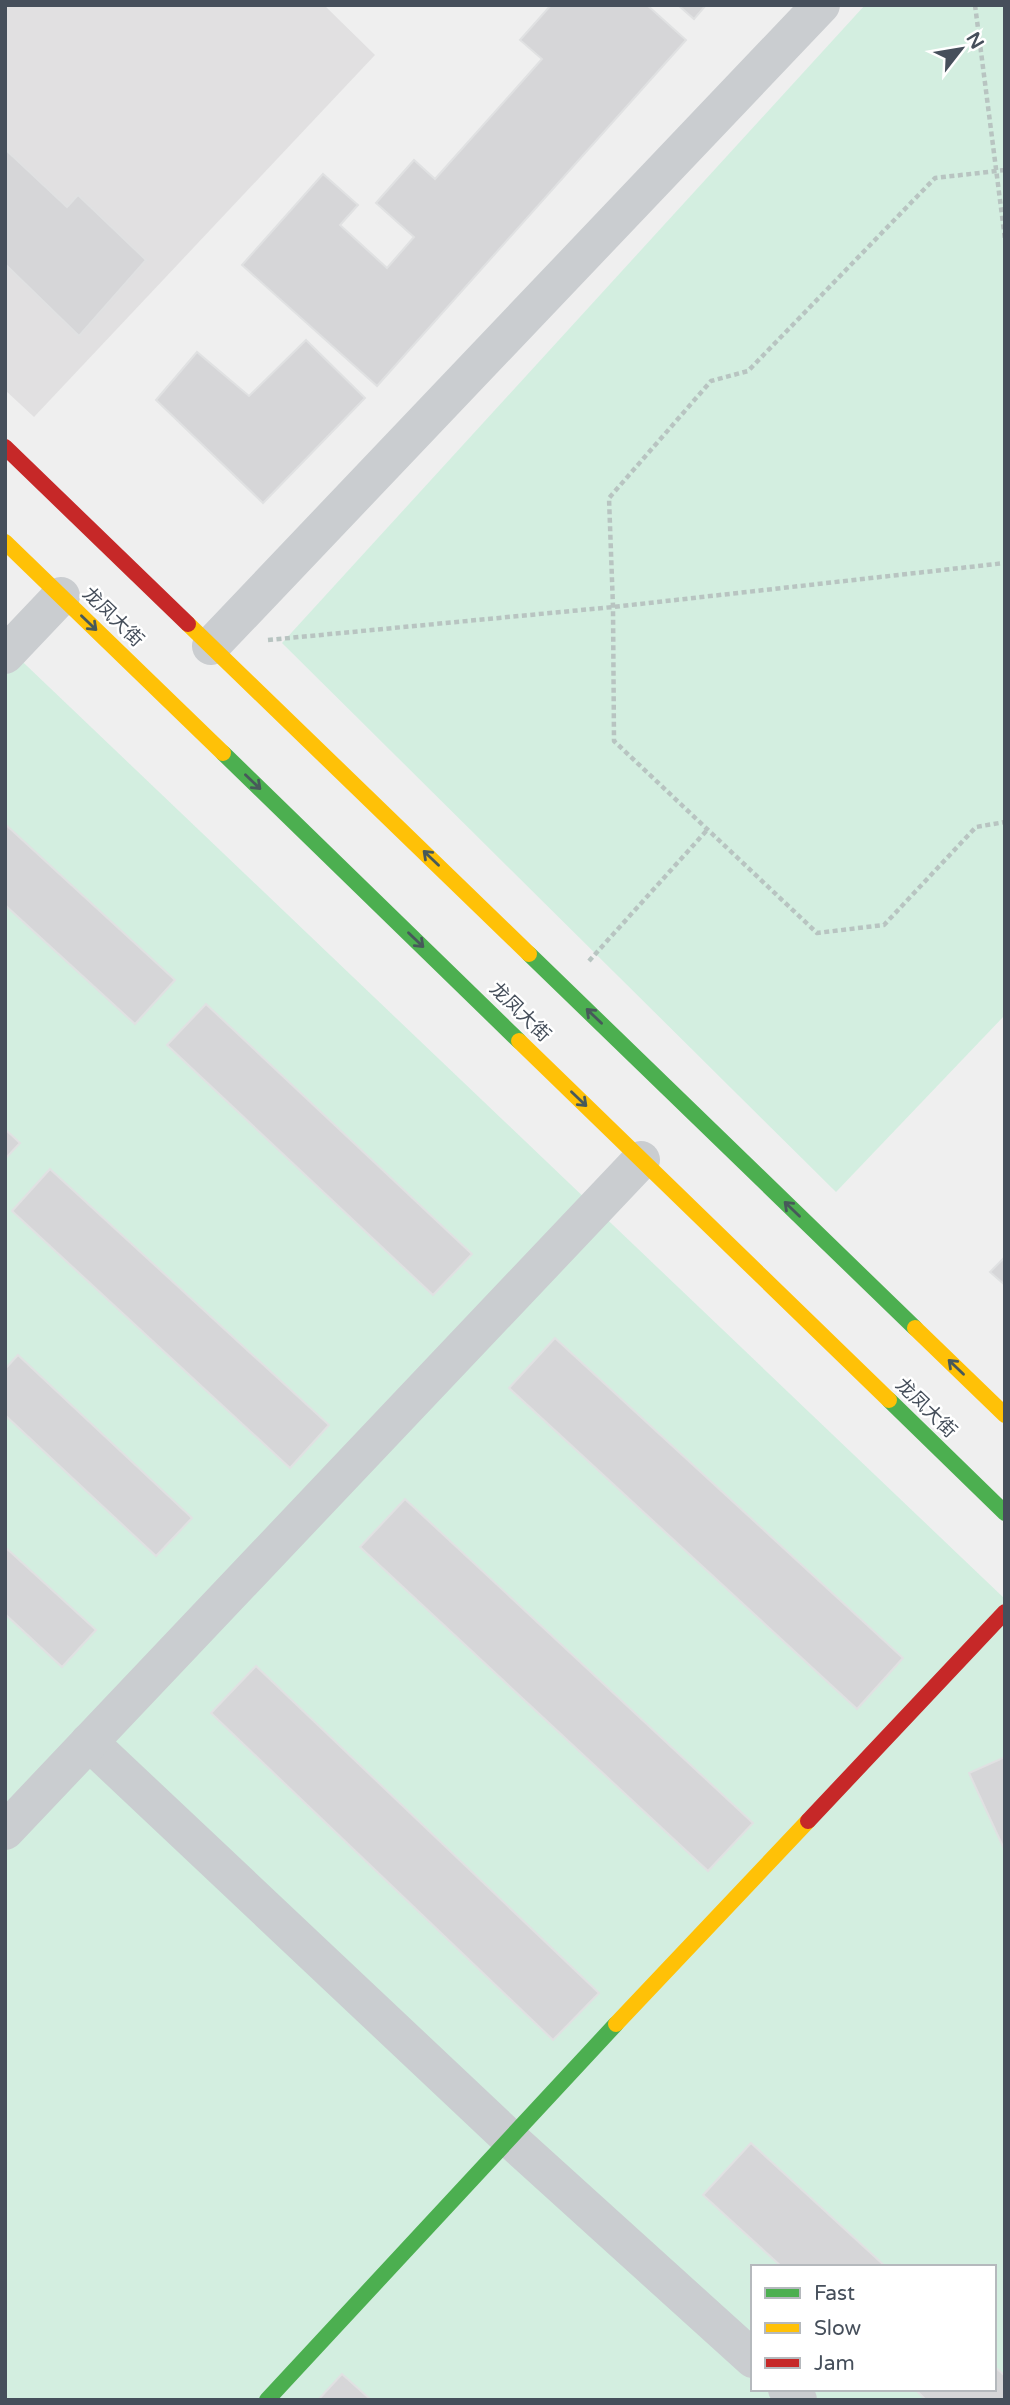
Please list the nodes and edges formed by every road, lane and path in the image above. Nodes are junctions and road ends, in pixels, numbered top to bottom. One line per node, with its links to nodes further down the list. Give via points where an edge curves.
1 (821, 5): 12 (street)
2 (975, 5): 4 (path)
3 (1005, 170): 4 (path)
4 (996, 171): 5 (path); 10 (path, via 935,178 748,371 711,381 609,498)
5 (1005, 239)
6 (5, 447): 12 (main road)
7 (5, 542): 9 (main road, 龙凤大街)
8 (1005, 563): 10 (path)
9 (61, 596): 13 (street); 17 (main road, 龙凤大街, one-way to 17)
10 (613, 607): 11 (path); 15 (path, via 614,741)
11 (267, 640)
12 (211, 646): 16 (main road, one-way to 12)
13 (5, 655)
14 (1005, 822): 15 (path, via 976,827 884,925 817,933)
15 (708, 830): 16 (path)
16 (565, 988): 18 (main road, one-way to 16)
17 (641, 1160): 19 (main road, 龙凤大街); 21 (street)
18 (1005, 1415)
19 (1005, 1513)
20 (1005, 1612): 23 (main road)
21 (89, 1742): 22 (street); 23 (street)
22 (5, 1831)
23 (509, 2138): 24 (street); 25 (main road)
24 (751, 2356)
25 (267, 2400)

